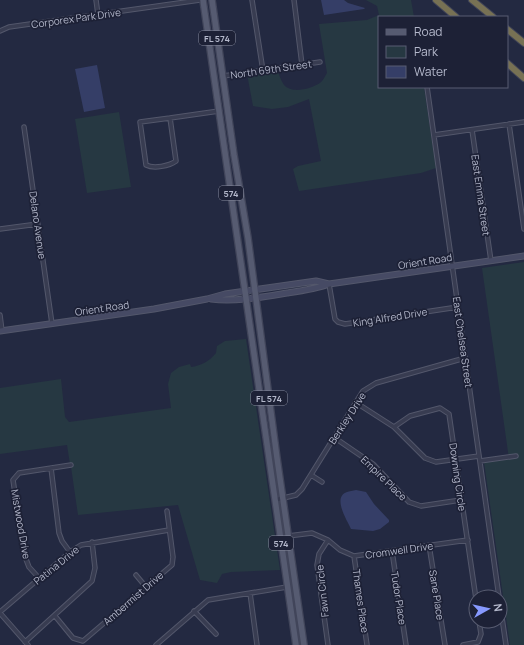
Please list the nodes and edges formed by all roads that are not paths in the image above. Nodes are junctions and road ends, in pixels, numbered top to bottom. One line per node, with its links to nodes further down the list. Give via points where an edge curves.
1 (96, 0): 9 (street)
2 (200, 0): 9 (street, Corporex Park Drive)
3 (203, 0): 22 (main road, 574)
4 (212, 0): 19 (main road, FL 574)
5 (252, 0): 18 (street)
6 (294, 0): 17 (street)
7 (436, 0): 10 (highway)
8 (472, 0): 11 (highway)
9 (98, 15): 12 (street, Corporex Park Drive)
10 (455, 16)
11 (492, 16)
12 (0, 30)
13 (508, 30): 14 (highway)
14 (523, 43)
15 (320, 62): 17 (street, North 69th Street)
16 (509, 64): 20 (highway); 21 (highway)
17 (302, 65): 18 (street, North 69th Street)
18 (263, 70): 19 (street, North 69th Street)
19 (223, 77): 22 (main road); 24 (main road, FL 574)
20 (524, 78)
21 (524, 84)
22 (216, 88): 24 (main road); 25 (main road, 574)
23 (427, 88): 31 (street, East Chelsea Street)
24 (226, 96): 40 (main road, FL 574)
25 (219, 111): 26 (street); 41 (main road, 574)
26 (170, 118): 26 (street, via 140,122 146,165 151,167 176,161)
27 (524, 122): 28 (street)
28 (509, 124): 30 (street); 32 (street)
29 (24, 127): 33 (street, Delano Avenue)
30 (472, 130): 31 (street); 37 (street, East Emma Street)
31 (434, 135): 38 (street, East Chelsea Street)
32 (523, 216): 35 (street)
33 (38, 224): 34 (street); 47 (street, Delano Avenue)
34 (0, 229)
35 (524, 229)
36 (524, 256): 37 (street, Orient Road)
37 (491, 261): 38 (street, Orient Road)
38 (453, 266): 39 (street, Orient Road); 45 (street, East Chelsea Street)
39 (329, 284): 40 (street, Orient Road, via 316,281); 42 (street, Orient Road, via 319,288); 45 (street, King Alfred Drive, via 335,319 345,324)
40 (254, 290): 41 (street, Orient Road); 42 (main road, FL 574)
41 (246, 291): 43 (street, Orient Road); 44 (main road, 574)
42 (256, 298): 44 (street, Orient Road); 61 (main road, FL 574)
43 (207, 299): 44 (street, Orient Road); 47 (street, Orient Road)
44 (247, 299): 62 (main road, 574)
45 (458, 307): 49 (street, East Chelsea Street)
46 (0, 315): 48 (street)
47 (52, 324): 48 (street, Orient Road)
48 (1, 331)
49 (465, 358): 50 (street, Berkley Drive, via 376,383 363,391); 53 (street, East Chelsea Street)
50 (355, 402): 51 (street); 52 (street, Berkley Drive)
51 (394, 427): 55 (street, via 425,458 436,462); 55 (street, Downing Circle, via 410,416 440,408 449,414)
52 (335, 438): 59 (street, Berkley Drive); 63 (street, Empire Place, via 373,464 409,502 421,506)
53 (479, 456): 55 (street); 56 (street, East Chelsea Street)
54 (516, 456): 56 (street)
55 (455, 460): 63 (street, Downing Circle)
56 (480, 461): 80 (street, East Chelsea Street)
57 (71, 465): 58 (street, Mistwood Drive)
58 (50, 468): 72 (street, via 59,533); 76 (street, Mistwood Drive, via 19,473 13,480 24,554 29,567)
59 (311, 475): 60 (street); 61 (street, Berkley Drive, via 296,495)
60 (322, 482)
61 (283, 499): 62 (street, Berkley Drive); 66 (main road, FL 574)
62 (275, 500): 77 (main road, 574)
63 (461, 500): 68 (street, Downing Circle)
64 (167, 511): 65 (street, Ambermist Drive)
65 (169, 530): 69 (street, Patina Drive); 78 (street, Ambermist Drive, via 172,565)
66 (288, 536): 67 (street, Cromwell Drive, via 312,533); 75 (main road, FL 574)
67 (328, 540): 73 (street, Cromwell Drive, via 340,550); 94 (street, Fawn Circle, via 319,554 317,565)
68 (468, 540): 70 (street, Cromwell Drive); 79 (street, Downing Circle)
69 (92, 542): 72 (street, Patina Drive); 84 (street, via 95,568 92,581)
70 (429, 545): 71 (street, Cromwell Drive); 97 (street, Sane Place)
71 (392, 551): 73 (street, Cromwell Drive); 96 (street, Tudor Place)
72 (70, 552): 76 (street, Patina Drive)
73 (354, 556): 95 (street, Thames Place)
74 (136, 575): 78 (street)
75 (294, 576): 77 (main road); 87 (main road, FL 574)
76 (38, 578): 83 (street, Patina Drive)
77 (288, 586): 81 (street); 87 (main road, via 293,594 298,628); 92 (main road, 574)
78 (146, 587): 84 (street, Ambermist Drive, via 83,641 73,638)
79 (475, 589)
80 (498, 589)
81 (250, 593): 82 (street, via 208,600); 91 (street)
82 (194, 610): 88 (street); 90 (street)
83 (0, 613): 89 (street)
84 (55, 616): 89 (street)
85 (480, 629): 98 (street, via 478,642)
86 (504, 629): 99 (street)
87 (302, 632): 93 (main road, FL 574)
88 (216, 634)
89 (27, 644)
90 (156, 645)
91 (257, 645)
92 (296, 645)
93 (304, 645)
94 (328, 645)
95 (367, 645)
96 (406, 645)
97 (445, 645)
98 (463, 645)
99 (506, 645)

